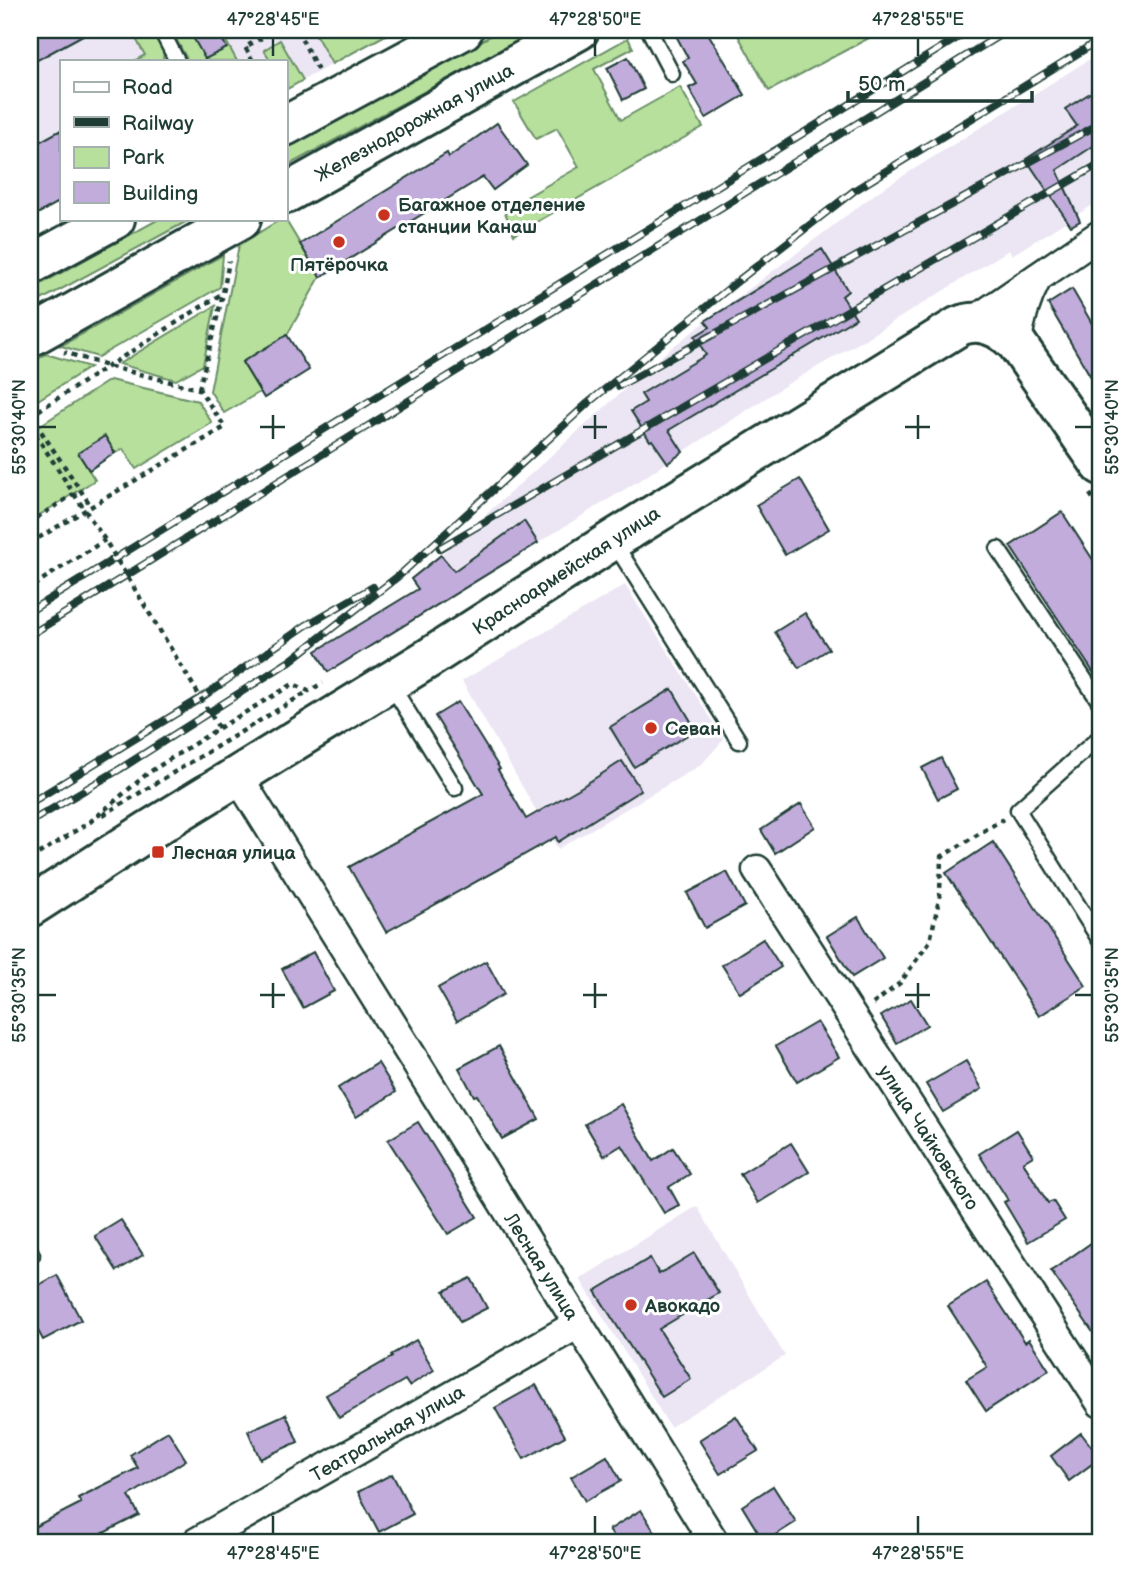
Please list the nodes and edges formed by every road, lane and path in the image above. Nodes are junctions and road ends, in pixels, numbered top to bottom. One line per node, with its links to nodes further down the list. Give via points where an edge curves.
1 (161, 30): 7 (lane)
2 (276, 30): 8 (path, via 245,47)
3 (297, 30): 10 (path)
4 (463, 30): 11 (main road)
5 (579, 30): 12 (main road, Железнодорожная улица)
6 (649, 30): 9 (lane)
7 (176, 60)
8 (252, 60)
9 (672, 74)
10 (321, 75)
11 (287, 125)
12 (287, 193)
13 (113, 220): 16 (main road)
14 (1101, 234): 17 (street, Красноармейская улица)
15 (236, 236): 18 (path); 20 (main road)
16 (30, 265)
17 (1037, 278): 19 (street, Красноармейская улица); 21 (street, via 1027,297)
18 (223, 293): 22 (path); 23 (path)
19 (971, 323): 21 (main road, via 999,329); 32 (main road, Красноармейская улица, via 959,326)
20 (44, 343): 22 (path)
21 (1017, 344): 26 (main road)
22 (107, 366): 23 (path); 24 (path)
23 (199, 389): 28 (path, via 225,426)
24 (30, 416): 28 (path)
25 (30, 426): 27 (path)
26 (1093, 476): 29 (path)
27 (74, 494): 30 (path); 31 (path, bridge)
28 (91, 506): 33 (path)
29 (1101, 510)
30 (30, 522)
31 (105, 540): 35 (path); 40 (path, bridge)
32 (613, 540): 36 (main road, Красноармейская улица); 42 (lane)
33 (30, 543)
34 (998, 549): 39 (lane)
35 (34, 584)
36 (390, 682): 43 (main road, Красноармейская улица); 44 (lane)
37 (293, 684): 40 (path)
38 (309, 691): 46 (path)
39 (1101, 704)
40 (219, 728): 46 (path, via 148,773)
41 (1101, 736): 45 (lane)
42 (739, 741)
43 (237, 775): 49 (main road, Красноармейская улица); 52 (street, Лесная улица)
44 (455, 788)
45 (1017, 810): 50 (lane); 51 (path, via 941,857 940,895 930,941 900,983)
46 (90, 822): 47 (path)
47 (30, 859)
48 (757, 870): 51 (street, улица Чайковского)
49 (30, 907)
50 (1101, 942)
51 (853, 1020): 53 (street, улица Чайковского)
52 (578, 1324): 54 (street, Театральная улица); 55 (street, Лесная улица)
53 (1101, 1403)
54 (197, 1542)
55 (714, 1542)

